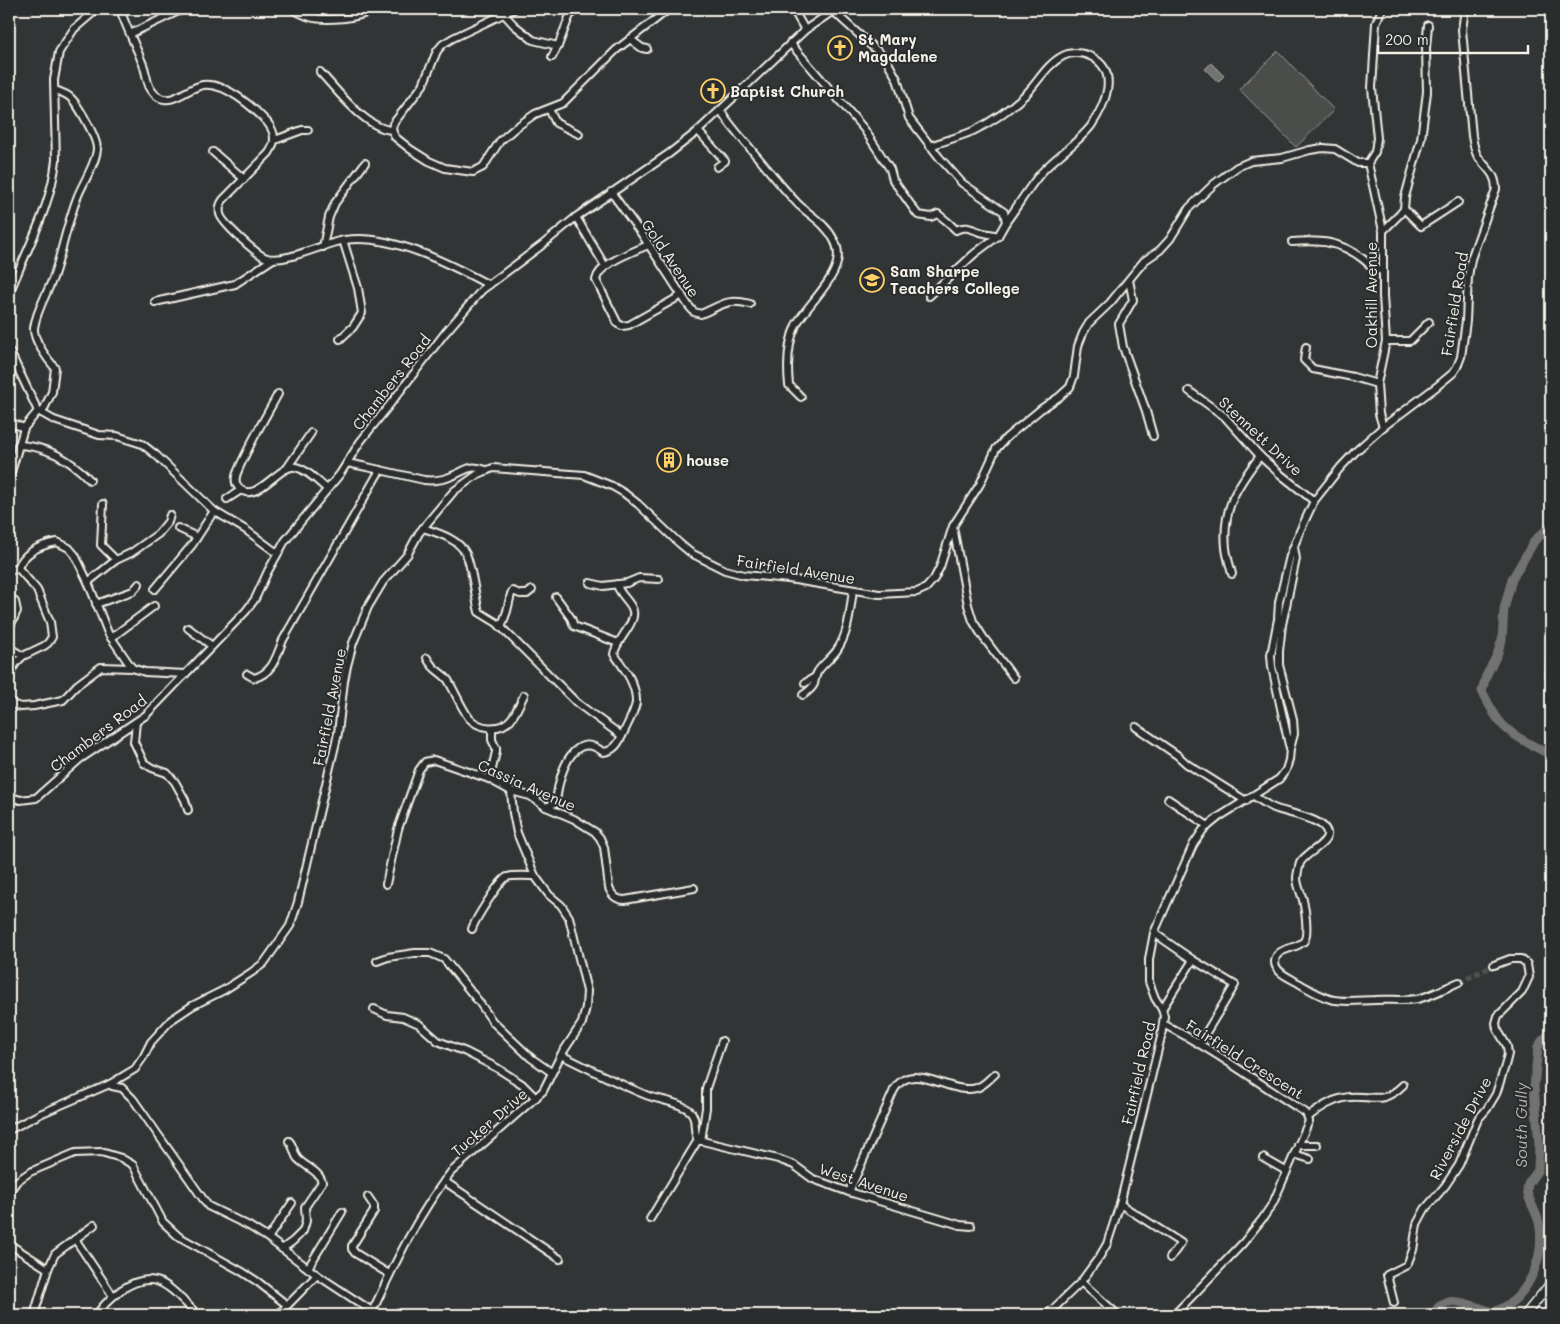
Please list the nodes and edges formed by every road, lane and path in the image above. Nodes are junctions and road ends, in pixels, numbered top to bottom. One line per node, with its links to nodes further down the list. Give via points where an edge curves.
1 (102, 9): 23 (street, via 74,29 59,52)
2 (120, 9): 16 (street)
3 (184, 9): 16 (street)
4 (292, 9): 5 (street, via 316,18 352,17)
5 (372, 9)
6 (514, 9): 13 (street)
7 (579, 9): 19 (street, via 570,15)
8 (669, 9): 17 (street)
9 (792, 9): 15 (street)
10 (1382, 9): 34 (street, via 1376,23 1372,88 1377,138 1375,152)
11 (1466, 9): 69 (street, Fairfield Road, via 1462,30 1472,136 1478,156 1495,178 1496,189 1471,259 1466,322 1457,367)
12 (834, 10): 15 (street, Chambers Road); 31 (street, via 886,59 897,79 908,118)
13 (504, 14): 19 (street, via 533,40); 27 (street, via 443,44 422,85)
14 (1428, 25): 39 (street, via 1424,124)
15 (805, 30): 18 (street, Chambers Road)
16 (130, 34): 30 (street, via 149,86 159,98 173,99 192,87 204,84 223,89 260,114 271,127)
17 (630, 39): 20 (street); 24 (street, via 563,103)
18 (790, 44): 25 (street, Chambers Road); 43 (street, via 864,129 890,169 893,180 918,215 931,217 938,214 956,230 971,228)
19 (558, 46): 21 (street)
20 (647, 49)
21 (552, 57)
22 (320, 72): 27 (street, via 359,114)
23 (55, 90): 53 (street, via 54,173 34,238); 67 (street, via 71,98 77,106 97,148 77,198 34,330 47,359 55,368 52,392)
24 (549, 109): 27 (street, via 515,128 500,141 483,168 473,172 445,168 429,161 395,137); 29 (street, via 556,123)
25 (721, 111): 28 (street, Chambers Road); 66 (street, via 788,193 826,228 837,245 836,269 796,325 788,351 788,385)
26 (308, 130): 30 (street)
27 (392, 130)
28 (698, 131): 35 (street, via 725,161); 37 (street, Chambers Road)
29 (579, 134)
30 (275, 140): 36 (street, via 269,153)
31 (930, 146): 41 (street, via 962,183 1004,212); 41 (street, via 973,131 997,117 1026,94 1063,56 1077,53 1097,60 1104,67 1108,84 1098,112 1082,135 1041,174)
32 (213, 152): 36 (street)
33 (366, 163): 47 (street, via 335,203)
34 (1368, 163): 42 (street, Oakhill Avenue); 51 (street, Fairfield Avenue, via 1358,163 1335,149 1323,148 1244,164 1214,184 1189,208 1170,239)
35 (717, 167)
36 (244, 179): 48 (street, via 221,204 221,217 257,253)
37 (611, 192): 40 (street, Chambers Road); 46 (street, Gold Avenue)
38 (1458, 202): 39 (street, via 1421,226)
39 (1404, 209): 42 (street)
40 (576, 217): 49 (street); 52 (street, Chambers Road)
41 (1006, 222): 43 (street)
42 (1383, 231): 50 (street, Oakhill Avenue)
43 (998, 236): 55 (street)
44 (343, 240): 47 (street); 52 (street, via 380,241 411,249); 59 (street, via 362,313)
45 (1292, 242): 50 (street, via 1328,241 1344,246 1374,270)
46 (648, 245): 49 (street); 54 (street, Gold Avenue)
47 (323, 247): 48 (street)
48 (274, 259): 56 (street, via 235,284)
49 (605, 266): 54 (street, via 596,280 622,326)
50 (1383, 271): 60 (street, Oakhill Avenue)
51 (1129, 280): 72 (street, via 1133,300 1119,324 1123,347); 88 (street, Fairfield Avenue, via 1083,333 1070,387 996,449 980,484)
52 (489, 285): 75 (street, Chambers Road, via 445,332)
53 (9, 294)
54 (682, 295): 57 (street, Gold Avenue, via 694,312 701,314 727,301)
55 (928, 296)
56 (155, 302)
57 (750, 304)
58 (1429, 322): 60 (street, via 1410,341)
59 (340, 339)
60 (1386, 341): 63 (street, Oakhill Avenue)
61 (1306, 347): 63 (street, via 1304,360 1313,369)
62 (9, 350): 67 (street)
63 (1377, 384): 69 (street, Oakhill Avenue)
64 (1189, 391): 74 (street, Stennett Drive, via 1224,416)
65 (278, 394): 82 (street, via 240,465 235,478)
66 (801, 397)
67 (40, 412): 70 (street); 86 (street, via 99,435 117,436 142,444)
68 (9, 422): 70 (street)
69 (1383, 427): 84 (street, Fairfield Road, via 1340,468)
70 (24, 428): 73 (street)
71 (311, 433): 76 (street)
72 (1153, 436)
73 (18, 446): 79 (street); 80 (street, via 32,446 56,453 77,466)
74 (1260, 456): 84 (street, Stennett Drive); 96 (street, via 1240,481 1226,519 1226,548)
75 (347, 463): 77 (street); 81 (street, Chambers Road)
76 (287, 468): 81 (street, via 296,467); 82 (street, via 252,492)
77 (380, 470): 78 (street, via 432,481 476,466); 122 (street, via 283,640 271,668 254,678)
78 (486, 470): 90 (street, Fairfield Avenue, via 454,491); 104 (street, Fairfield Avenue, via 584,475 624,493 691,553 725,570)
79 (9, 477)
80 (90, 480)
81 (327, 489): 92 (street, Chambers Road)
82 (241, 490): 83 (street)
83 (227, 498)
84 (1314, 501): 138 (street, Fairfield Road, via 1294,547 1295,566 1279,651 1294,734 1286,770 1279,780)
85 (103, 504): 93 (street, via 101,545)
86 (214, 511): 91 (street); 92 (street)
87 (170, 515): 93 (street, via 158,534)
88 (953, 526): 104 (street, Fairfield Avenue, via 940,568 926,588 895,594); 124 (street, via 974,621)
89 (178, 528): 91 (street)
90 (424, 528): 110 (street, via 447,537 466,554 480,612); 161 (street, Fairfield Avenue, via 372,599 353,643 344,681 338,733 290,926 264,962 224,990 171,1020 135,1069)
91 (197, 537): 102 (street)
92 (277, 553): 114 (street, Chambers Road, via 255,599)
93 (116, 560): 98 (street)
94 (18, 568): 95 (street); 98 (street, via 29,553 57,542 69,548); 117 (street, via 38,590 52,631 48,643)
95 (9, 572)
96 (1232, 574)
97 (659, 579): 101 (street, via 639,578)
98 (88, 582): 107 (street)
99 (590, 583): 101 (street, via 603,586)
100 (139, 584): 107 (street, via 133,591)
101 (617, 584): 113 (street, via 634,613)
102 (155, 589)
103 (532, 590): 110 (street, via 528,594 513,591)
104 (853, 590): 123 (street, via 845,635 839,648)
105 (9, 595): 111 (street, via 17,611)
106 (556, 597): 113 (street, via 574,626)
107 (96, 604): 112 (street)
108 (154, 606): 112 (street)
109 (188, 628): 114 (street)
110 (501, 628): 134 (street, via 577,702)
111 (9, 629)
112 (111, 638): 119 (street)
113 (618, 643): 134 (street, via 614,654 629,676 636,702)
114 (212, 646): 121 (street, Chambers Road)
115 (13, 650): 117 (street)
116 (1551, 655): 125 (main road)
117 (23, 656): 120 (street)
118 (427, 658): 133 (street, via 448,680 469,717)
119 (132, 668): 121 (street, via 145,672); 130 (street, via 101,667 76,684 63,700 34,706)
120 (9, 674)
121 (185, 674): 131 (street, Chambers Road)
122 (247, 674)
123 (815, 677): 126 (street); 127 (street, via 813,686)
124 (1014, 678)
125 (1551, 679)
126 (805, 683)
127 (803, 695)
128 (524, 696): 133 (street, via 511,720)
129 (9, 700): 130 (street)
130 (11, 705)
131 (136, 722): 137 (street, Chambers Road, via 80,759 36,798 20,800); 142 (street, via 134,742 144,763 167,773 175,782)
132 (1136, 727): 140 (street, via 1186,764)
133 (492, 728): 135 (street, via 496,752)
134 (622, 736): 141 (street, via 610,751 603,752 586,744 574,751 562,773 555,803)
135 (489, 779): 136 (street, Cassia Avenue); 145 (street, Cassia Avenue, via 434,760 421,766 398,829)
136 (511, 791): 141 (street, Cassia Avenue, via 530,796); 144 (street, Tucker Drive, via 517,833)
137 (9, 796)
138 (1254, 796): 140 (street, Fairfield Road); 152 (street, via 1274,808 1316,822 1327,833 1323,843 1300,863 1297,879 1306,935 1303,942 1276,957 1274,963 1278,971 1330,999 1343,1001 1415,999)
139 (1168, 799): 143 (street)
140 (1246, 801): 143 (street, Fairfield Road)
141 (546, 807): 146 (street, Cassia Avenue, via 574,819 600,838 610,892 617,898 625,900)
142 (188, 810)
143 (1208, 826): 148 (street, Fairfield Road, via 1193,845)
144 (535, 876): 147 (street, via 504,880); 158 (street, Tucker Drive, via 569,917 587,991 582,1023)
145 (386, 884)
146 (694, 888)
147 (472, 929)
148 (1154, 933): 149 (street); 154 (street, Fairfield Road, via 1148,975 1151,989)
149 (1193, 960): 154 (street); 157 (street, via 1235,985)
150 (377, 961): 159 (street, via 415,953 444,958 492,1022)
151 (1494, 965): 197 (street, Riverside Drive, via 1521,959 1527,964 1529,977 1522,992 1498,1016 1496,1023 1507,1046 1505,1066 1496,1094 1478,1119 1459,1165 1417,1224 1407,1265 1387,1275)
152 (1459, 982)
153 (374, 1009): 163 (street, via 418,1024 438,1041 497,1068 522,1084)
154 (1162, 1009): 155 (street, Fairfield Road)
155 (1163, 1024): 157 (street, Fairfield Crescent); 179 (street, Fairfield Road)
156 (722, 1041): 166 (street, via 706,1088)
157 (1199, 1044): 164 (street, Fairfield Crescent)
158 (561, 1055): 159 (street, Tucker Drive); 166 (street, via 648,1096 690,1110 696,1136)
159 (551, 1072): 163 (street, Tucker Drive, via 543,1091)
160 (995, 1074): 176 (street, via 972,1089 914,1076 902,1079)
161 (110, 1084): 165 (street, Fairfield Avenue); 184 (street, via 122,1088 133,1099 208,1206)
162 (1403, 1085): 164 (street, via 1387,1097 1358,1096 1331,1101)
163 (536, 1098): 174 (street, Tucker Drive)
164 (1308, 1117): 168 (street, Fairfield Crescent)
165 (9, 1130)
166 (700, 1140): 176 (street, West Avenue, via 778,1159 794,1165 811,1178); 181 (street)
167 (290, 1141): 187 (street, via 298,1159 322,1182 305,1207 304,1229)
168 (1298, 1145): 169 (street); 170 (street, Fairfield Crescent)
169 (1317, 1145)
170 (1294, 1154): 172 (street); 173 (street, Fairfield Crescent)
171 (1263, 1158): 173 (street)
172 (1310, 1158)
173 (1286, 1171): 206 (street, Fairfield Crescent, via 1263,1218)
174 (444, 1181): 189 (street); 192 (street, Tucker Drive, via 426,1206)
175 (9, 1192): 198 (street, via 16,1181 30,1172 75,1154 101,1152 121,1158 133,1165 163,1222 170,1229 258,1282)
176 (849, 1192): 183 (street, West Avenue)
177 (368, 1197): 192 (street, via 374,1211 352,1249)
178 (292, 1203): 184 (street)
179 (1120, 1204): 188 (street, via 1181,1243); 194 (street, Fairfield Road, via 1107,1244)
180 (342, 1212): 190 (street)
181 (650, 1219)
182 (94, 1225): 185 (street)
183 (970, 1226)
184 (268, 1238): 187 (street)
185 (75, 1239): 191 (street, via 55,1254); 196 (street)
186 (9, 1244): 191 (street)
187 (282, 1249): 190 (street)
188 (1170, 1258)
189 (560, 1259)
190 (308, 1268): 193 (street)
191 (48, 1269): 200 (street)
192 (389, 1274): 199 (street, Tucker Drive)
193 (317, 1275): 198 (street); 199 (street)
194 (1080, 1282): 204 (street, Fairfield Road); 205 (street)
195 (1551, 1283): 207 (main road)
196 (113, 1296): 201 (street); 202 (street, via 134,1283 152,1279 167,1287)
197 (1394, 1303)
198 (287, 1306): 203 (street)
199 (375, 1313)
200 (34, 1315)
201 (97, 1315)
202 (198, 1315)
203 (278, 1315)
204 (1047, 1315)
205 (1118, 1315)
206 (1174, 1315)
207 (1525, 1315)

